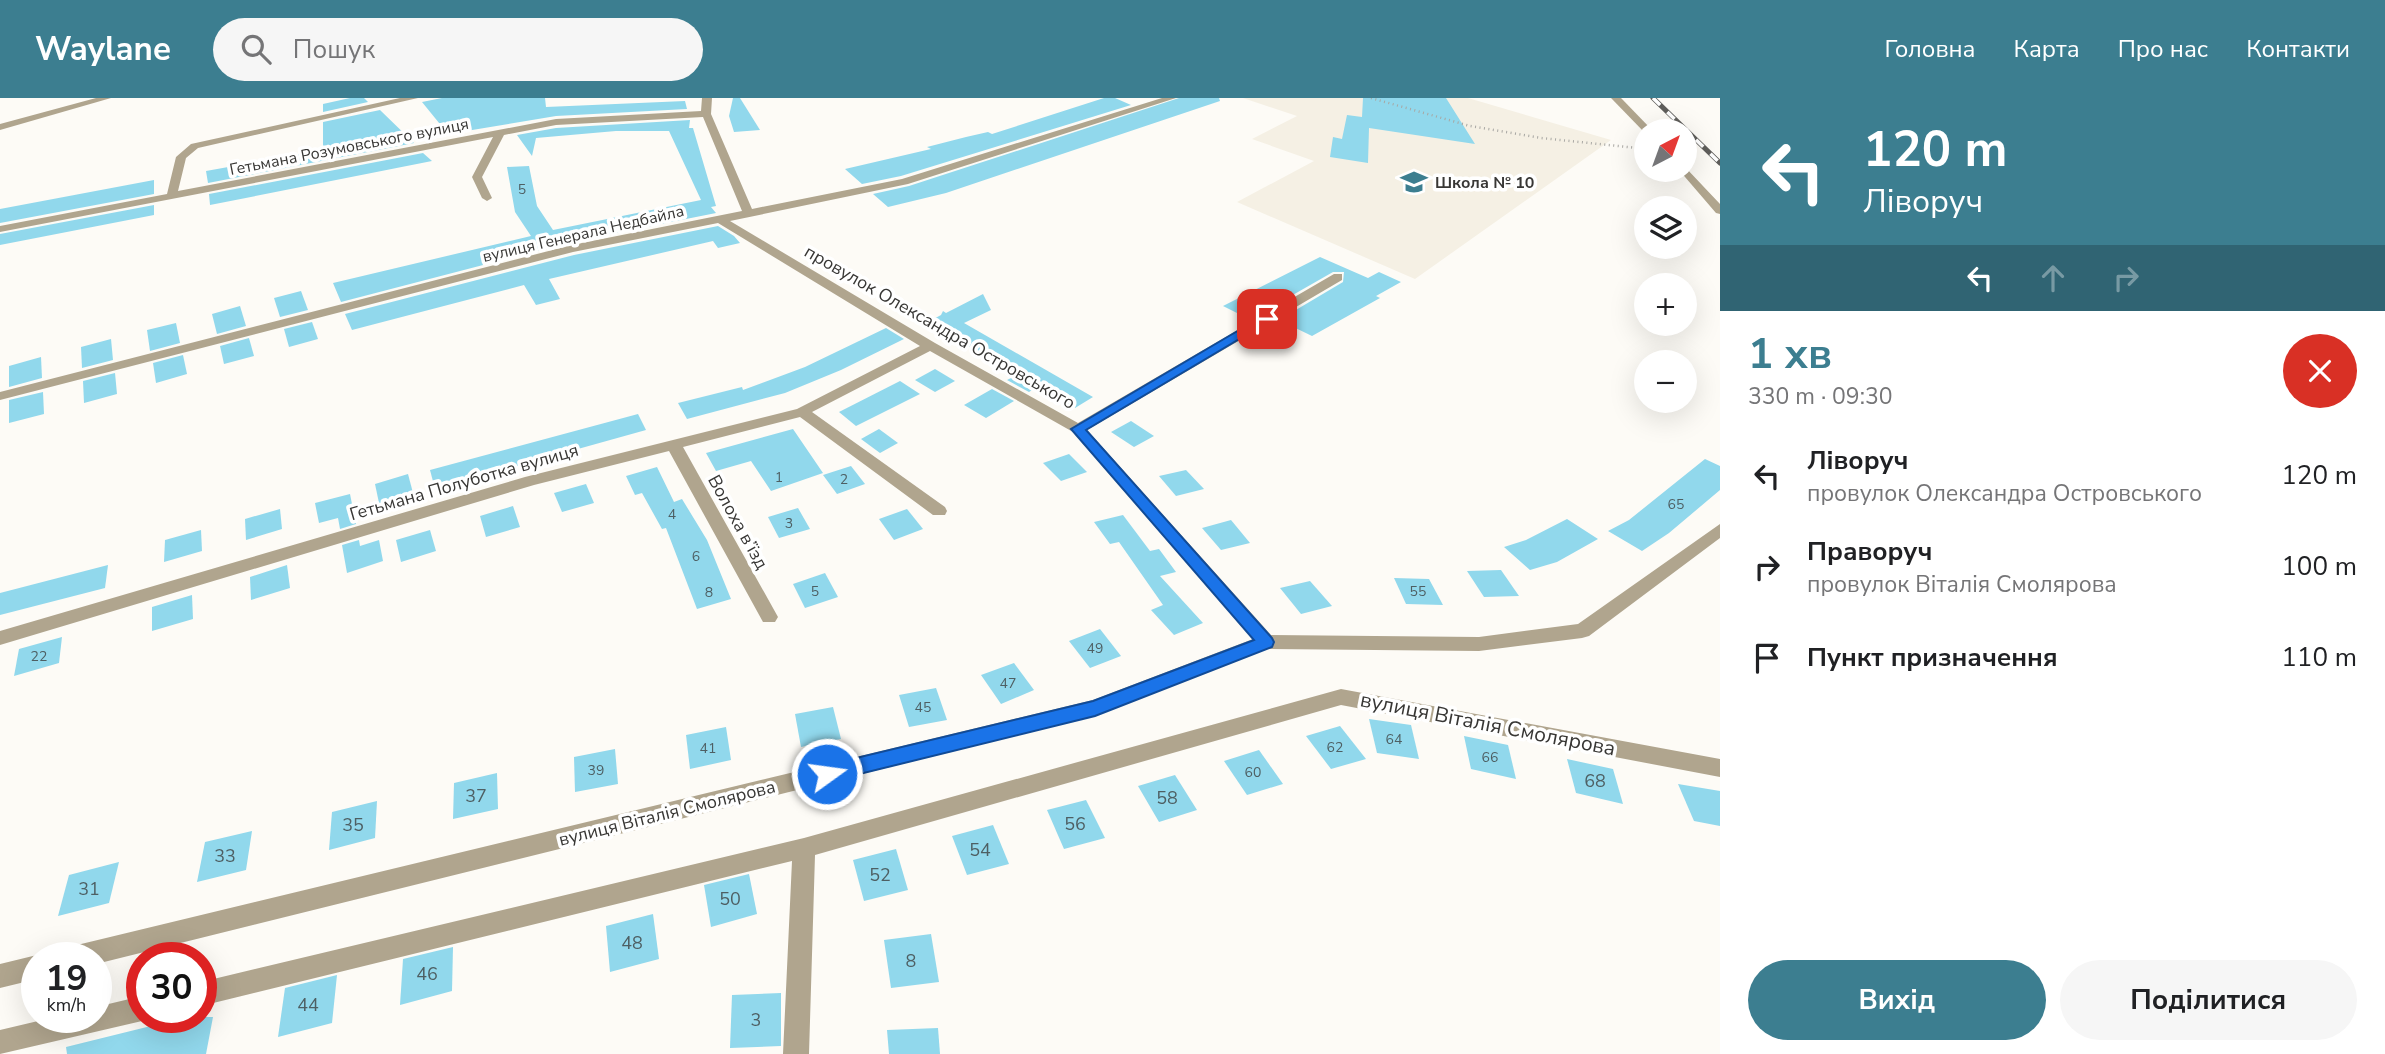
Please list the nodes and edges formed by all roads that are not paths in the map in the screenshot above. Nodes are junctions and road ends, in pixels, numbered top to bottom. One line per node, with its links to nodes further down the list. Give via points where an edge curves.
1 (106, 98): 8 (street)
2 (413, 98): 11 (street, via 195,146 181,157)
3 (707, 98): 6 (street)
4 (1171, 98): 14 (street, вулиця Генерала Недбайла, via 904,182)
5 (1616, 98): 7 (street)
6 (706, 114): 9 (street, Гетьмана Розумовського вулиця, via 556,122); 14 (street)
7 (1636, 119)
8 (0, 127)
9 (500, 133): 11 (street, Гетьмана Розумовського вулиця); 12 (street, via 477,177)
10 (1695, 182): 13 (street)
11 (172, 195): 16 (street, Гетьмана Розумовського вулиця)
12 (487, 198)
13 (1720, 211)
14 (748, 213): 15 (street, вулиця Генерала Недбайла)
15 (719, 219): 18 (street, провулок Олександра Островського); 19 (street, вулиця Генерала Недбайла, via 572,249)
16 (0, 229)
17 (1338, 278): 21 (street)
18 (930, 346): 20 (street, Гетьмана Полуботка вулиця); 21 (street, провулок Олександра Островського)
19 (0, 396)
20 (802, 412): 22 (street, Гетьмана Полуботка вулиця); 23 (street)
21 (1078, 429): 27 (street, провулок Олександра Островського)
22 (674, 444): 25 (street, Волоха в’їзд); 26 (street, Гетьмана Полуботка вулиця, via 531,481)
23 (939, 511)
24 (1720, 530): 27 (street, вулиця Віталія Смолярова, via 1581,631 1479,644)
25 (769, 617)
26 (0, 638)
27 (1266, 642): 30 (street, вулиця Віталія Смолярова, via 1095,708)
28 (1720, 768): 29 (street, вулиця Віталія Смолярова, via 1341,697)
29 (804, 848): 33 (street, вулиця Віталія Смолярова); 36 (street)
30 (112, 948)
31 (21, 971): 32 (street)
32 (0, 976)
33 (217, 990)
34 (126, 1012): 35 (street)
35 (0, 1043)
36 (796, 1054)

